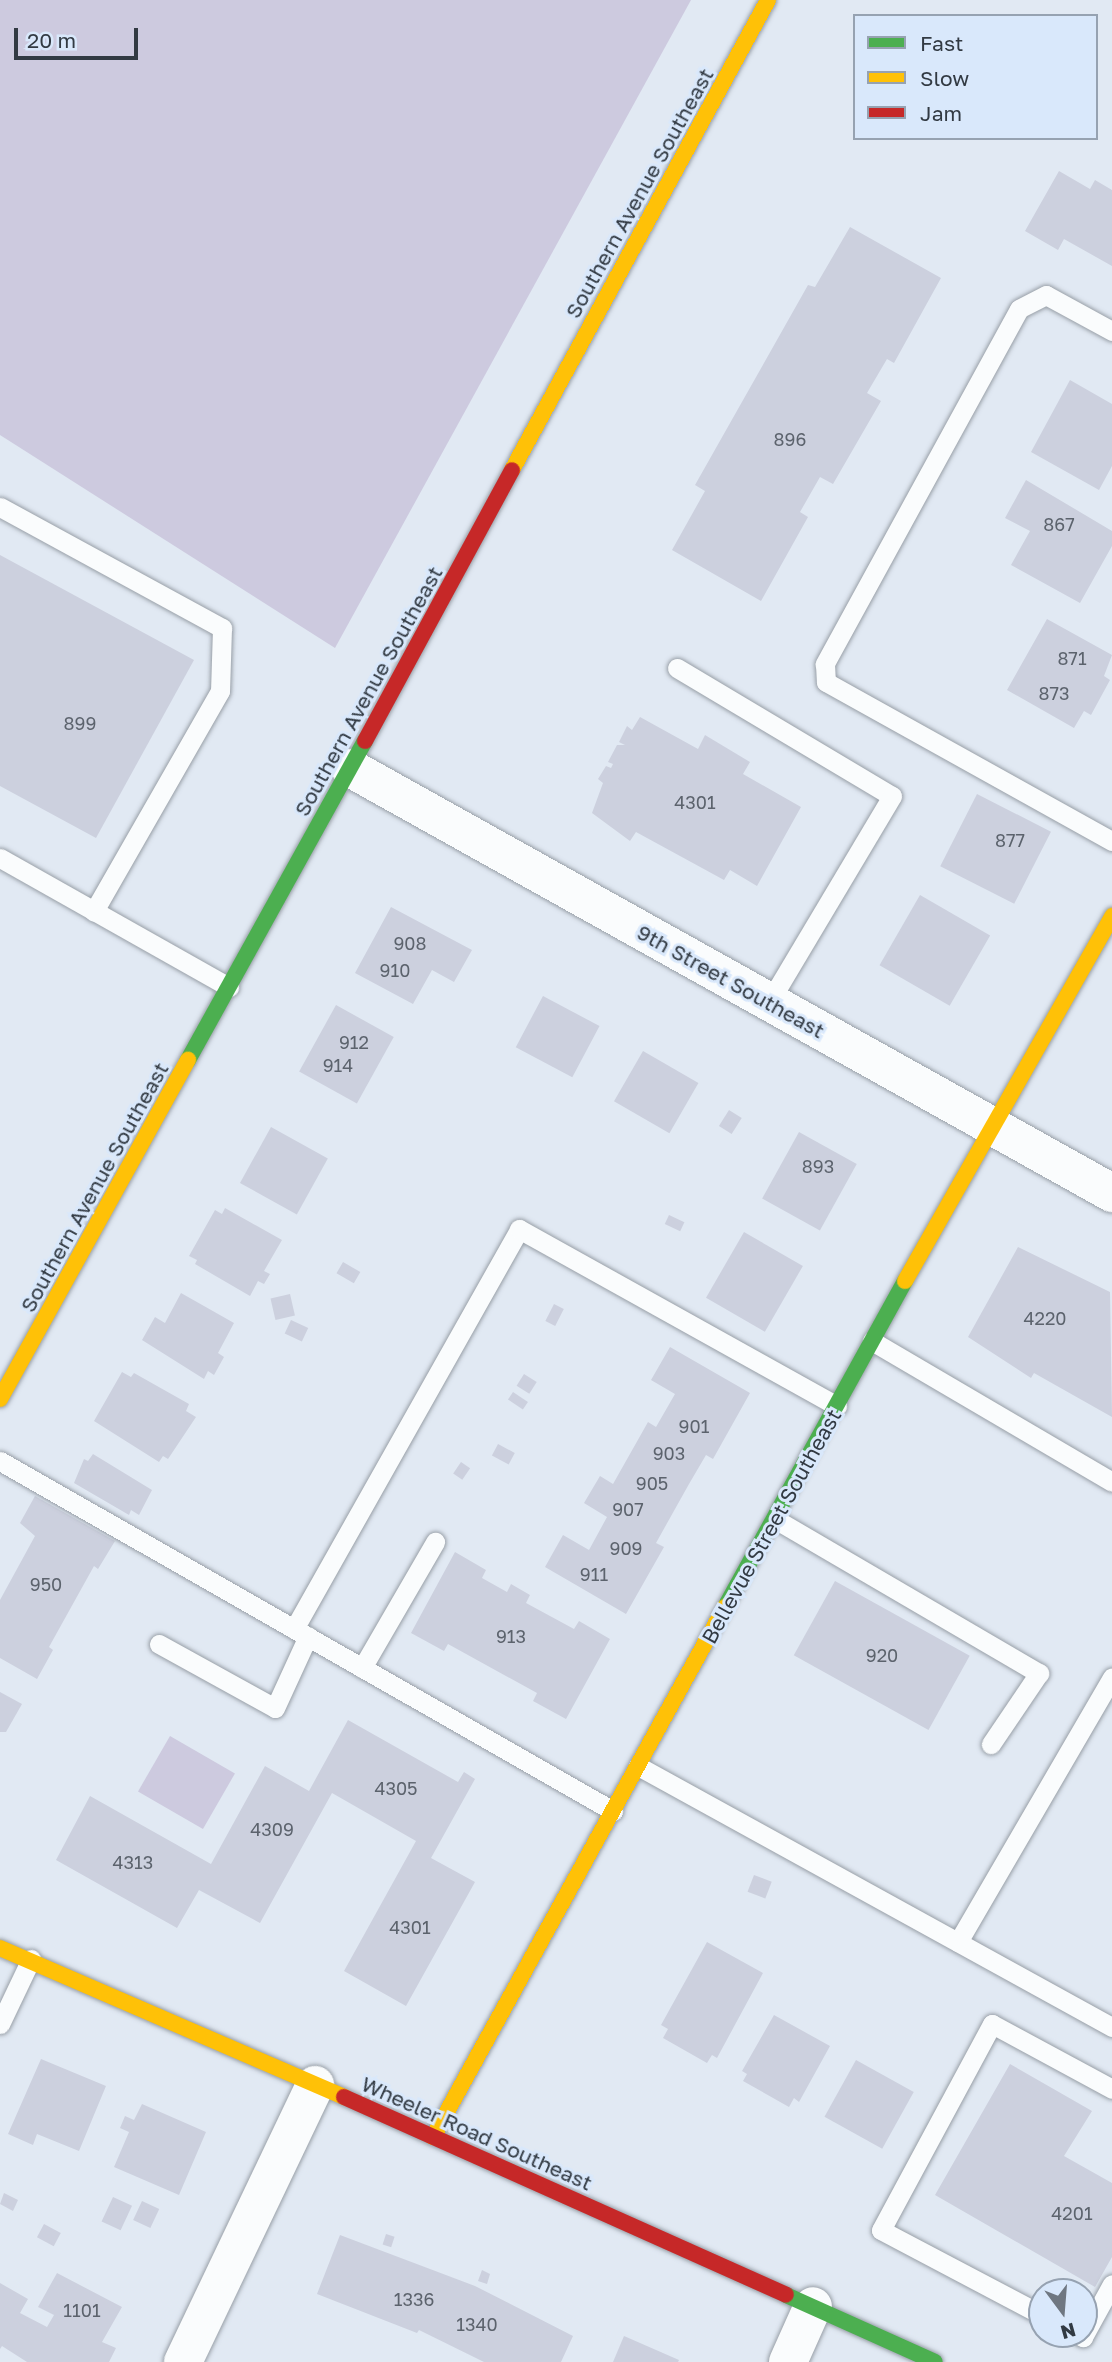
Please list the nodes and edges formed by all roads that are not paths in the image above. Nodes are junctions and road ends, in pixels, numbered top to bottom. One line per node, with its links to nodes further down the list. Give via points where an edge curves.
1 (768, 0): 5 (main road, Southern Avenue Southeast)
2 (1112, 331): 6 (lane, via 1046,295 1019,309 825,664 826,682)
3 (0, 508): 8 (lane, via 222,628 220,691)
4 (677, 668): 11 (lane, via 892,796)
5 (350, 768): 10 (main road, Southern Avenue Southeast); 11 (street, 9th Street Southeast)
6 (1112, 841)
7 (0, 859): 8 (lane)
8 (94, 911): 10 (lane)
9 (1112, 916): 12 (main road, Bellevue Street Southeast)
10 (229, 987): 15 (main road, Southern Avenue Southeast)
11 (769, 1002): 12 (street, 9th Street Southeast)
12 (991, 1126): 13 (street, 9th Street Southeast); 14 (main road, Bellevue Street Southeast)
13 (1112, 1193)
14 (872, 1341): 16 (main road, Bellevue Street Southeast); 18 (lane)
15 (0, 1399)
16 (837, 1406): 19 (main road, Bellevue Street Southeast); 21 (lane, via 519,1229)
17 (0, 1461): 21 (lane)
18 (1112, 1482)
19 (775, 1519): 25 (lane, via 1040,1674); 26 (main road, Bellevue Street Southeast)
20 (435, 1542): 23 (lane)
21 (301, 1632): 22 (lane, via 275,1708); 23 (lane)
22 (159, 1644)
23 (362, 1668): 27 (lane)
24 (1112, 1677): 28 (lane)
25 (991, 1744)
26 (638, 1766): 27 (main road, Bellevue Street Southeast); 28 (lane)
27 (613, 1811): 35 (main road, Bellevue Street Southeast)
28 (958, 1942): 32 (lane)
29 (0, 1948): 30 (main road, Wheeler Road Southeast)
30 (31, 1959): 31 (lane); 33 (main road, Wheeler Road Southeast)
31 (0, 2024)
32 (1112, 2027)
33 (315, 2085): 35 (main road, Wheeler Road Southeast); 40 (street)
34 (1112, 2088): 38 (lane, via 992,2024 881,2230)
35 (433, 2137): 37 (main road, Wheeler Road Southeast)
36 (1112, 2284): 39 (lane)
37 (813, 2306): 41 (street); 42 (main road, Wheeler Road Southeast)
38 (1028, 2308)
39 (1098, 2310)
40 (183, 2362)
41 (788, 2362)
42 (935, 2362)

